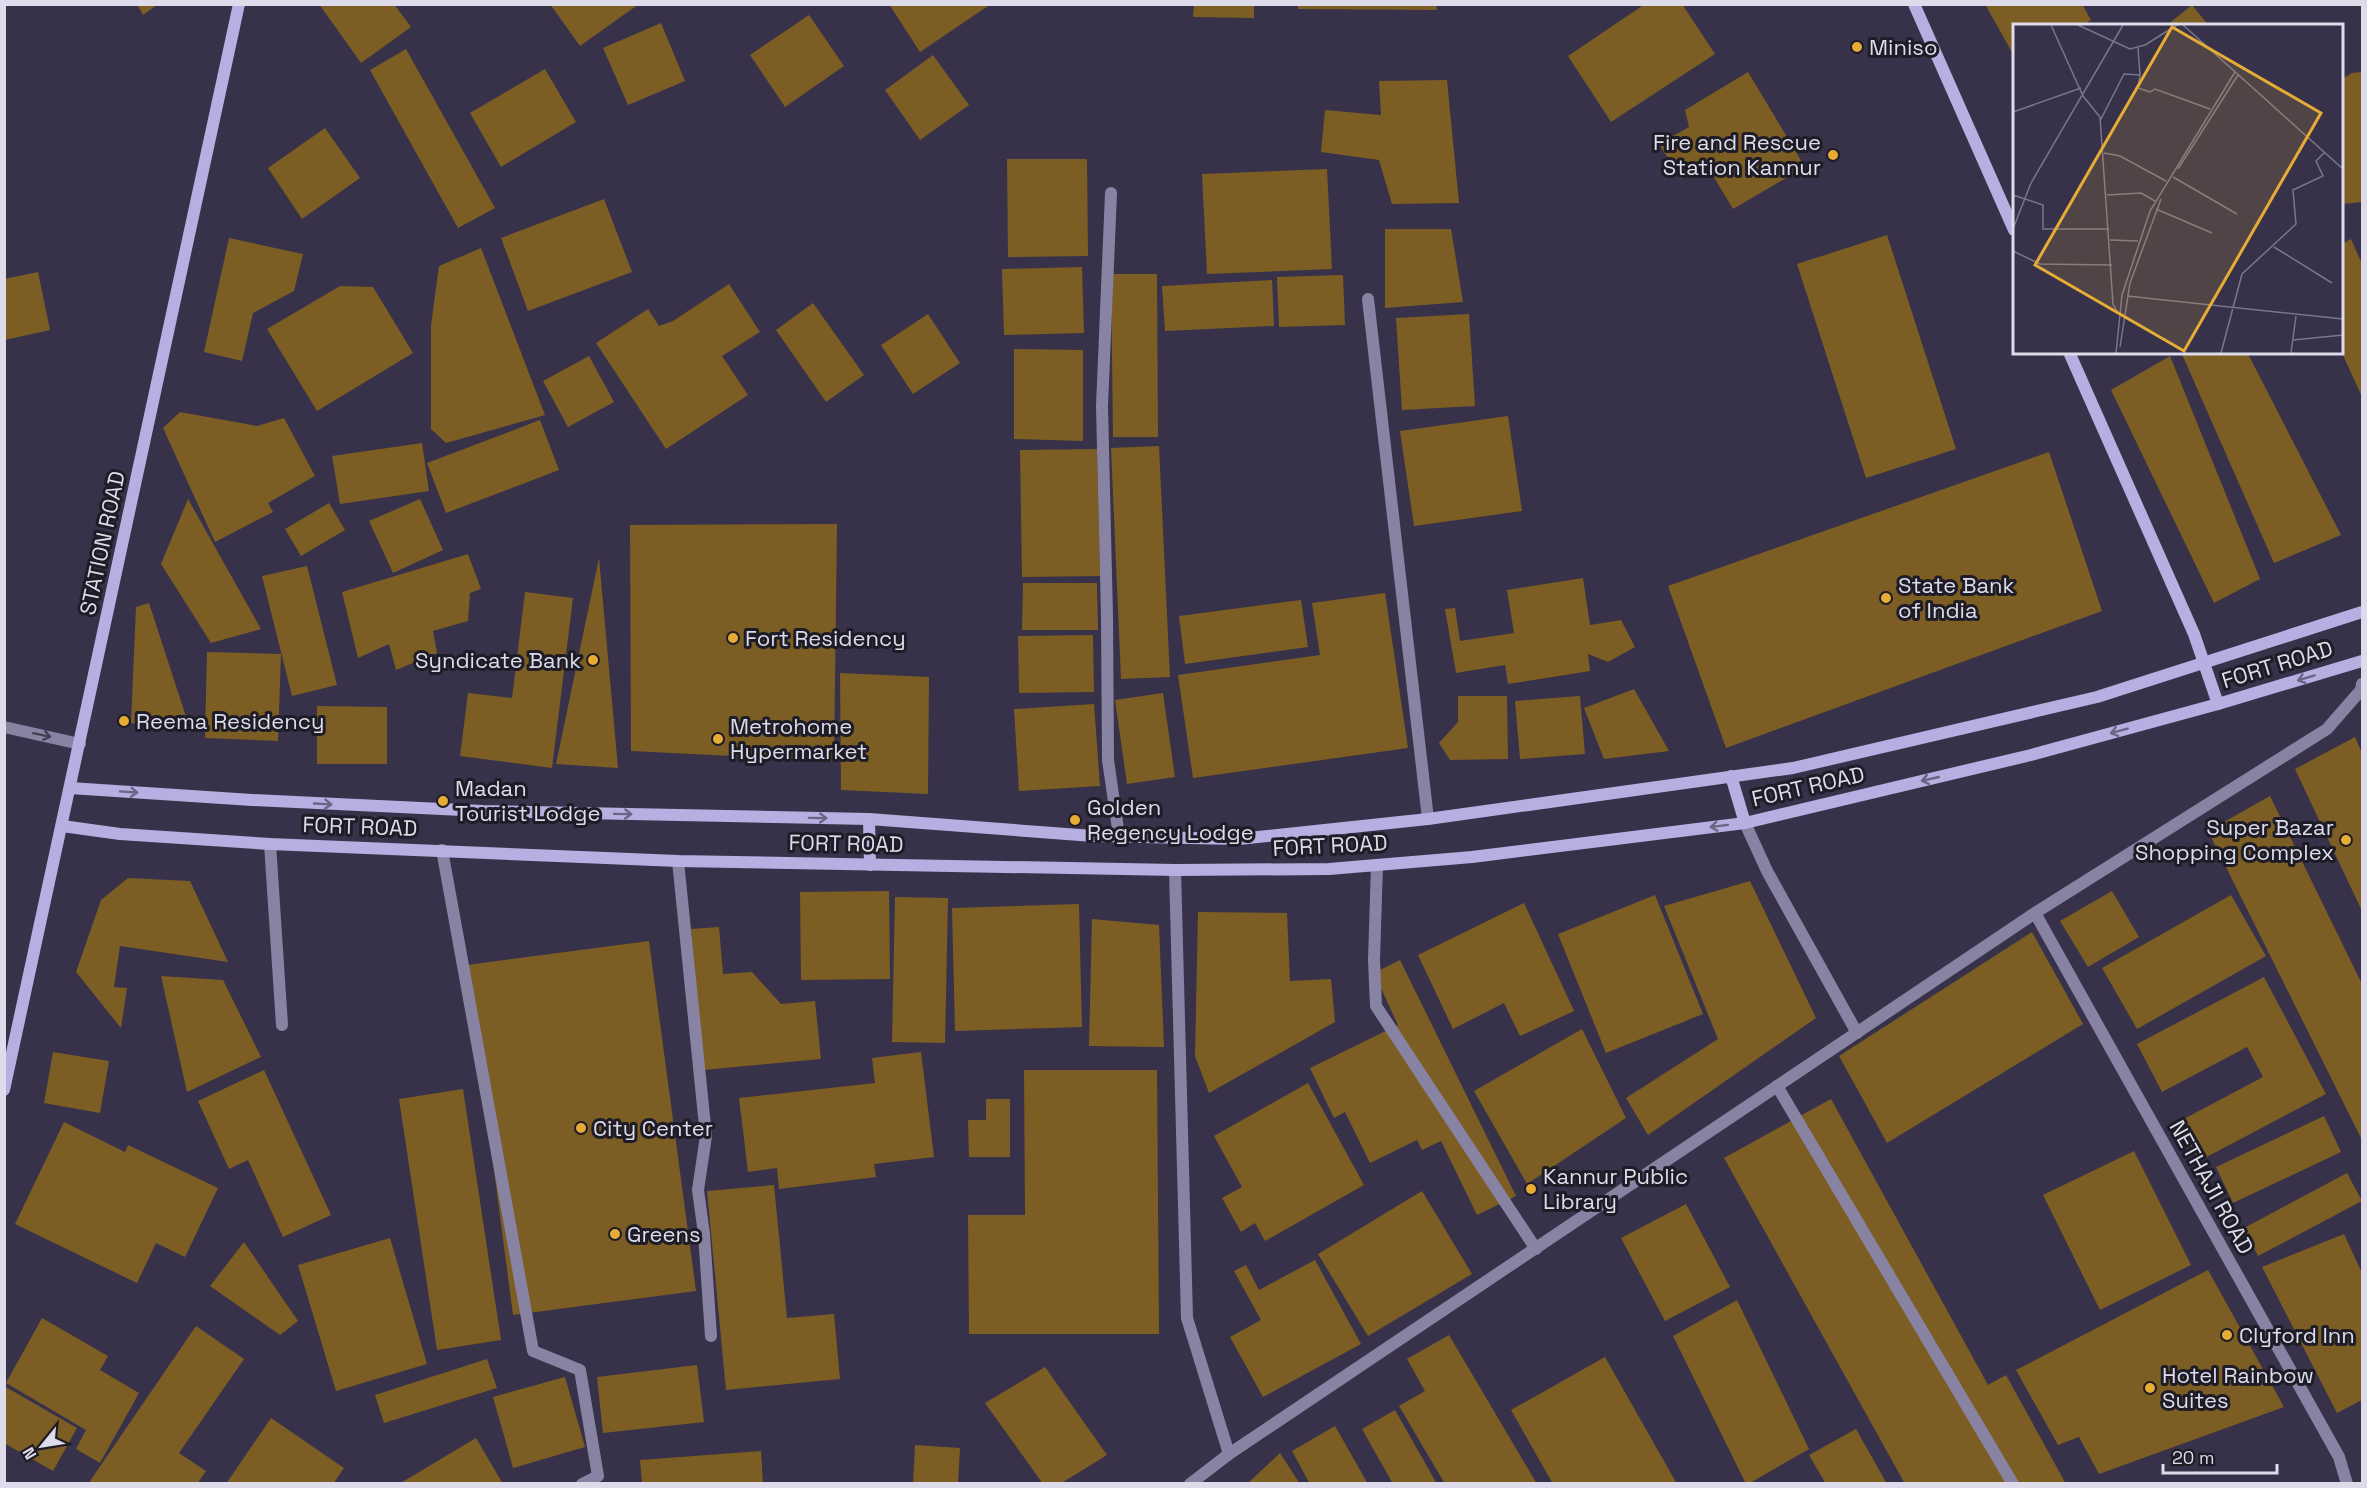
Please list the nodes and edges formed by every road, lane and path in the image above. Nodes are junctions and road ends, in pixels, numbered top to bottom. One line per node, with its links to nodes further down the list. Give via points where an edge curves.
1 (239, 4): 13 (main road, STATION ROAD)
2 (1914, 4): 4 (main road)
3 (1111, 193): 20 (street, via 1102,406 1108,760)
4 (2013, 228)
5 (1368, 299): 17 (street)
6 (2070, 354): 9 (main road)
7 (2362, 612): 9 (main road, FORT ROAD)
8 (2362, 661): 11 (main road, FORT ROAD, one-way to 11)
9 (2204, 663): 11 (main road); 14 (main road, FORT ROAD, via 2097,697 1793,768)
10 (2362, 684): 27 (street, via 2327,729)
11 (2218, 704): 18 (main road, FORT ROAD, one-way to 18, via 2031,755)
12 (4, 727): 13 (street, one-way to 13)
13 (80, 744): 15 (main road, STATION ROAD)
14 (1731, 776): 17 (main road, FORT ROAD); 18 (main road)
15 (70, 788): 16 (main road, FORT ROAD, one-way to 16, via 483,811); 19 (main road, STATION ROAD)
16 (868, 819): 20 (main road, FORT ROAD); 24 (main road)
17 (1428, 819): 20 (main road, FORT ROAD, via 1239,839)
18 (1745, 823): 25 (main road, FORT ROAD, one-way to 25); 29 (street, via 1767,871)
19 (62, 826): 21 (main road, FORT ROAD); 31 (main road, STATION ROAD)
20 (1119, 836)
21 (270, 844): 22 (main road, FORT ROAD); 28 (street)
22 (442, 850): 23 (main road, FORT ROAD); 35 (street, via 533,1351 580,1370 598,1476)
23 (678, 861): 24 (main road, FORT ROAD); 33 (street, via 706,1136 698,1190)
24 (870, 865): 26 (main road, FORT ROAD)
25 (1377, 865): 26 (main road, FORT ROAD); 32 (street, via 1376,1006)
26 (1175, 870): 34 (street, via 1187,1318)
27 (2035, 913): 29 (street); 38 (street, NETHAJI ROAD, via 2339,1457)
28 (282, 1025)
29 (1857, 1033): 30 (street)
30 (1777, 1086): 32 (street); 37 (street)
31 (4, 1089)
32 (1536, 1249): 34 (street)
33 (711, 1336)
34 (1229, 1454): 36 (street)
35 (582, 1484)
36 (1190, 1484)
37 (2013, 1484)
38 (2347, 1484)

